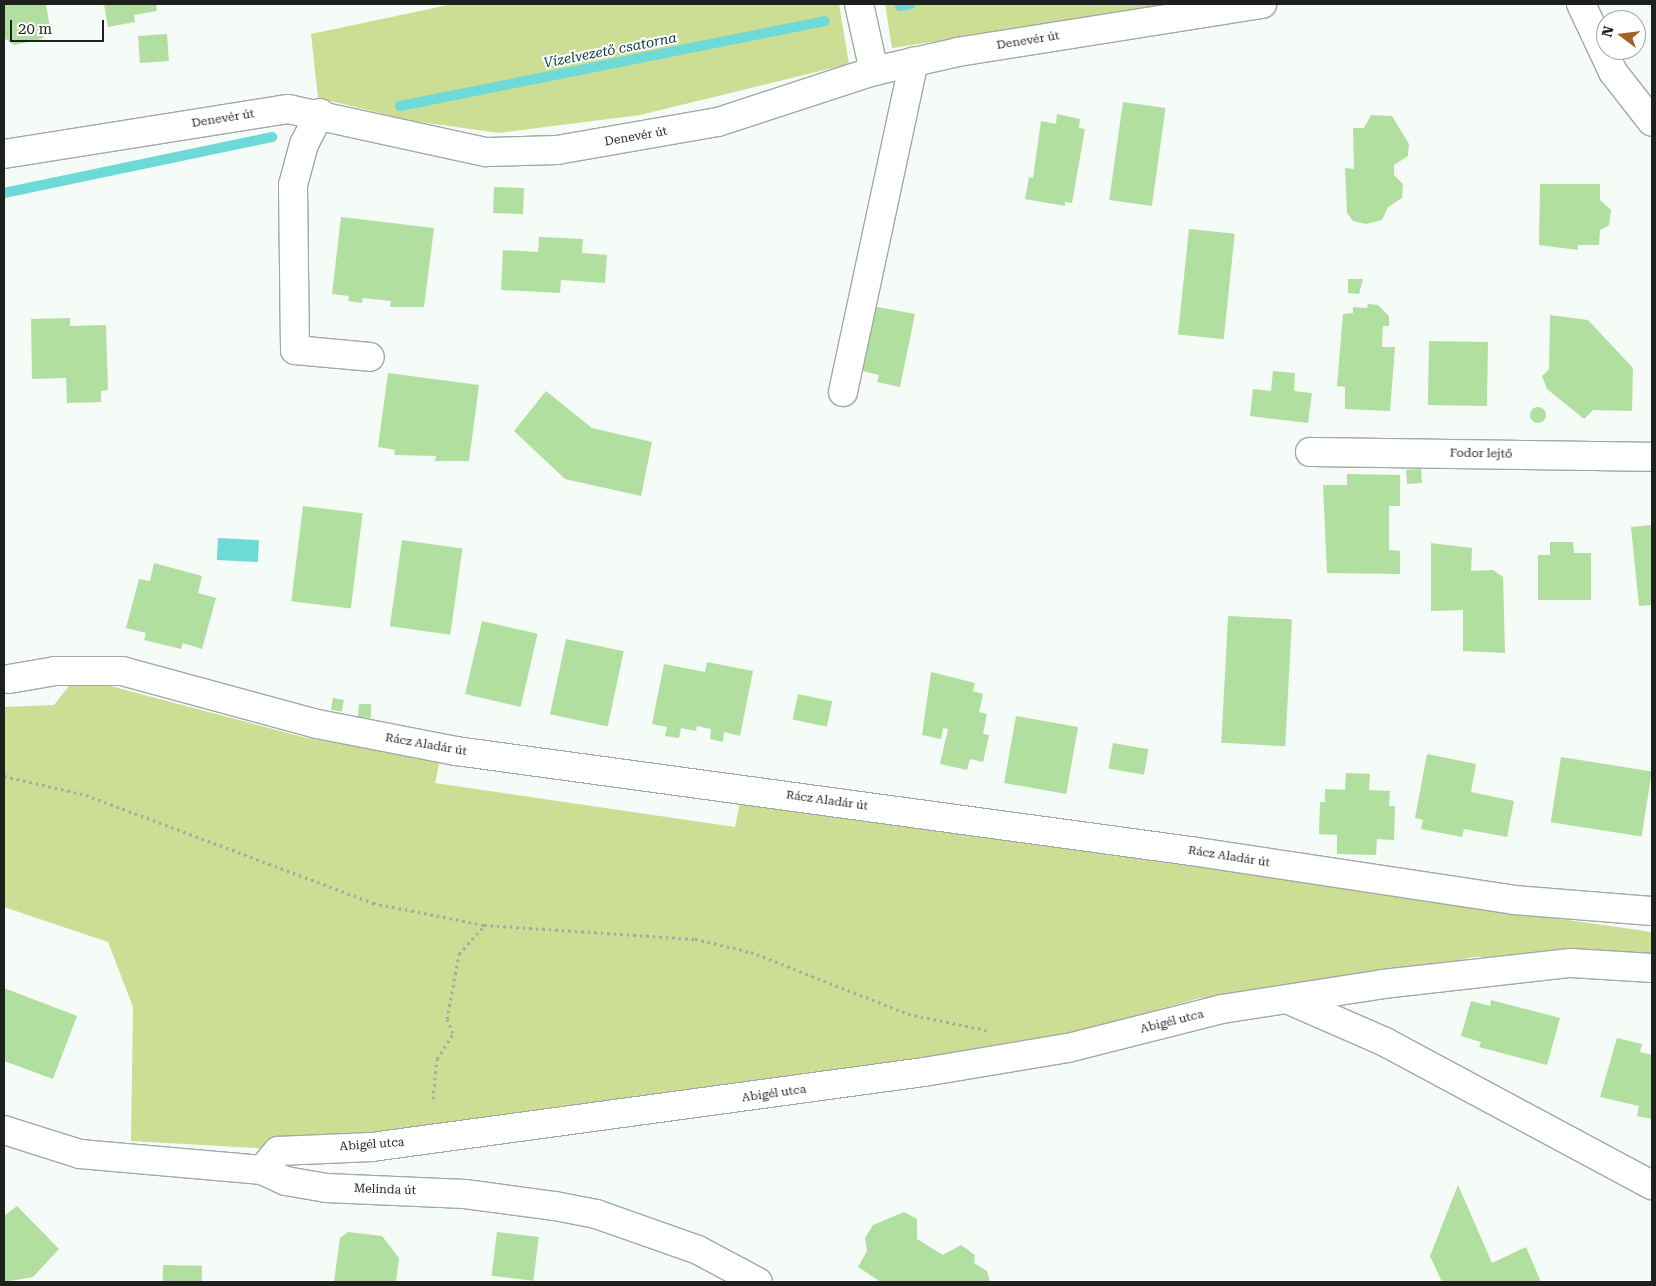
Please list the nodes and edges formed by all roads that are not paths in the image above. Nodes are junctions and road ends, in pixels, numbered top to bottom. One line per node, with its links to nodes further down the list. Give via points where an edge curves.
1 (859, 4): 5 (street)
2 (1262, 4): 4 (street, Denevér út)
3 (1581, 4): 7 (street, via 1613,72)
4 (914, 62): 5 (street, Denevér út); 10 (street)
5 (874, 71): 6 (street, Denevér út, via 718,122 557,150 486,152)
6 (320, 113): 8 (street, Denevér út, via 288,109); 9 (street, via 304,144 293,185 295,350)
7 (1652, 122)
8 (4, 154)
9 (370, 357)
10 (843, 392)
11 (1310, 452): 12 (street, Fodor lejtő)
12 (1652, 457)
13 (9, 679): 14 (street, Rácz Aladár út, via 55,671 122,671 317,724 456,751 1191,851 1514,900)
14 (1652, 911)
15 (1652, 968): 16 (street, via 1571,963 1480,971)
16 (1289, 1000): 18 (street, Abigél utca, via 1222,1009 1068,1048 924,1072 381,1146 278,1151); 19 (street, via 1386,1042)
17 (4, 1130): 18 (street, Melinda út, via 80,1154)
18 (262, 1170): 20 (street, Melinda út, via 286,1181 326,1188 509,1198 596,1214 698,1250)
19 (1652, 1185)
20 (758, 1282)

